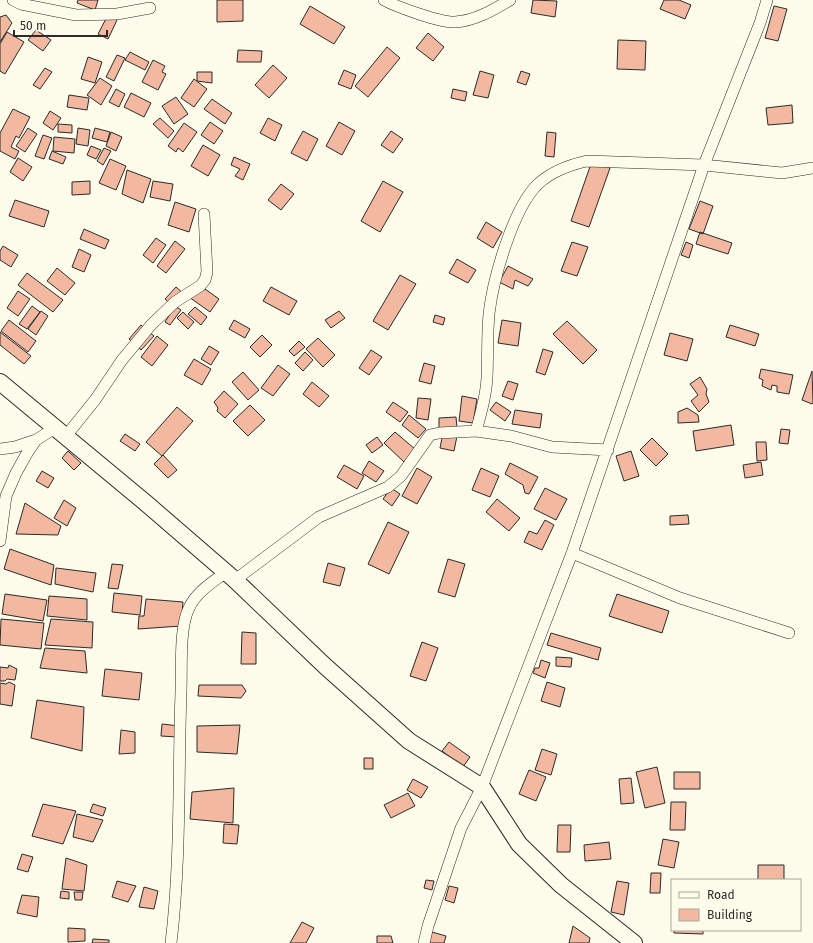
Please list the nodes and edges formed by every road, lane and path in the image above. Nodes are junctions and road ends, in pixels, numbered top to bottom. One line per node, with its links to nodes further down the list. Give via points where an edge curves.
1 (13, 0): 5 (street, via 21,4 76,15 117,14)
2 (384, 0): 3 (street, via 430,17 455,22 484,15)
3 (510, 0)
4 (767, 0): 6 (street)
5 (150, 8)
6 (704, 165): 7 (street, via 782,173); 10 (street, via 587,161 552,173 526,198 506,241 493,292 489,315 487,385); 14 (street)
7 (813, 168)
8 (204, 214): 11 (street, via 207,272 205,280 150,325 95,400)
9 (0, 382): 11 (main road)
10 (476, 431): 14 (street, via 511,436 552,447); 17 (street, via 430,435 401,476 388,487 319,517)
11 (60, 432): 12 (street); 17 (main road)
12 (36, 440): 13 (street); 15 (street, via 6,496)
13 (0, 449)
14 (608, 450): 16 (street)
15 (0, 541)
16 (572, 553): 18 (street, via 680,598); 19 (street)
17 (231, 576): 19 (main road, via 408,741); 20 (street, via 196,596 183,624 179,825)
18 (788, 633)
19 (482, 787): 21 (street, via 461,828); 22 (main road, via 519,844 561,885)
20 (171, 943)
21 (424, 943)
22 (634, 943)

